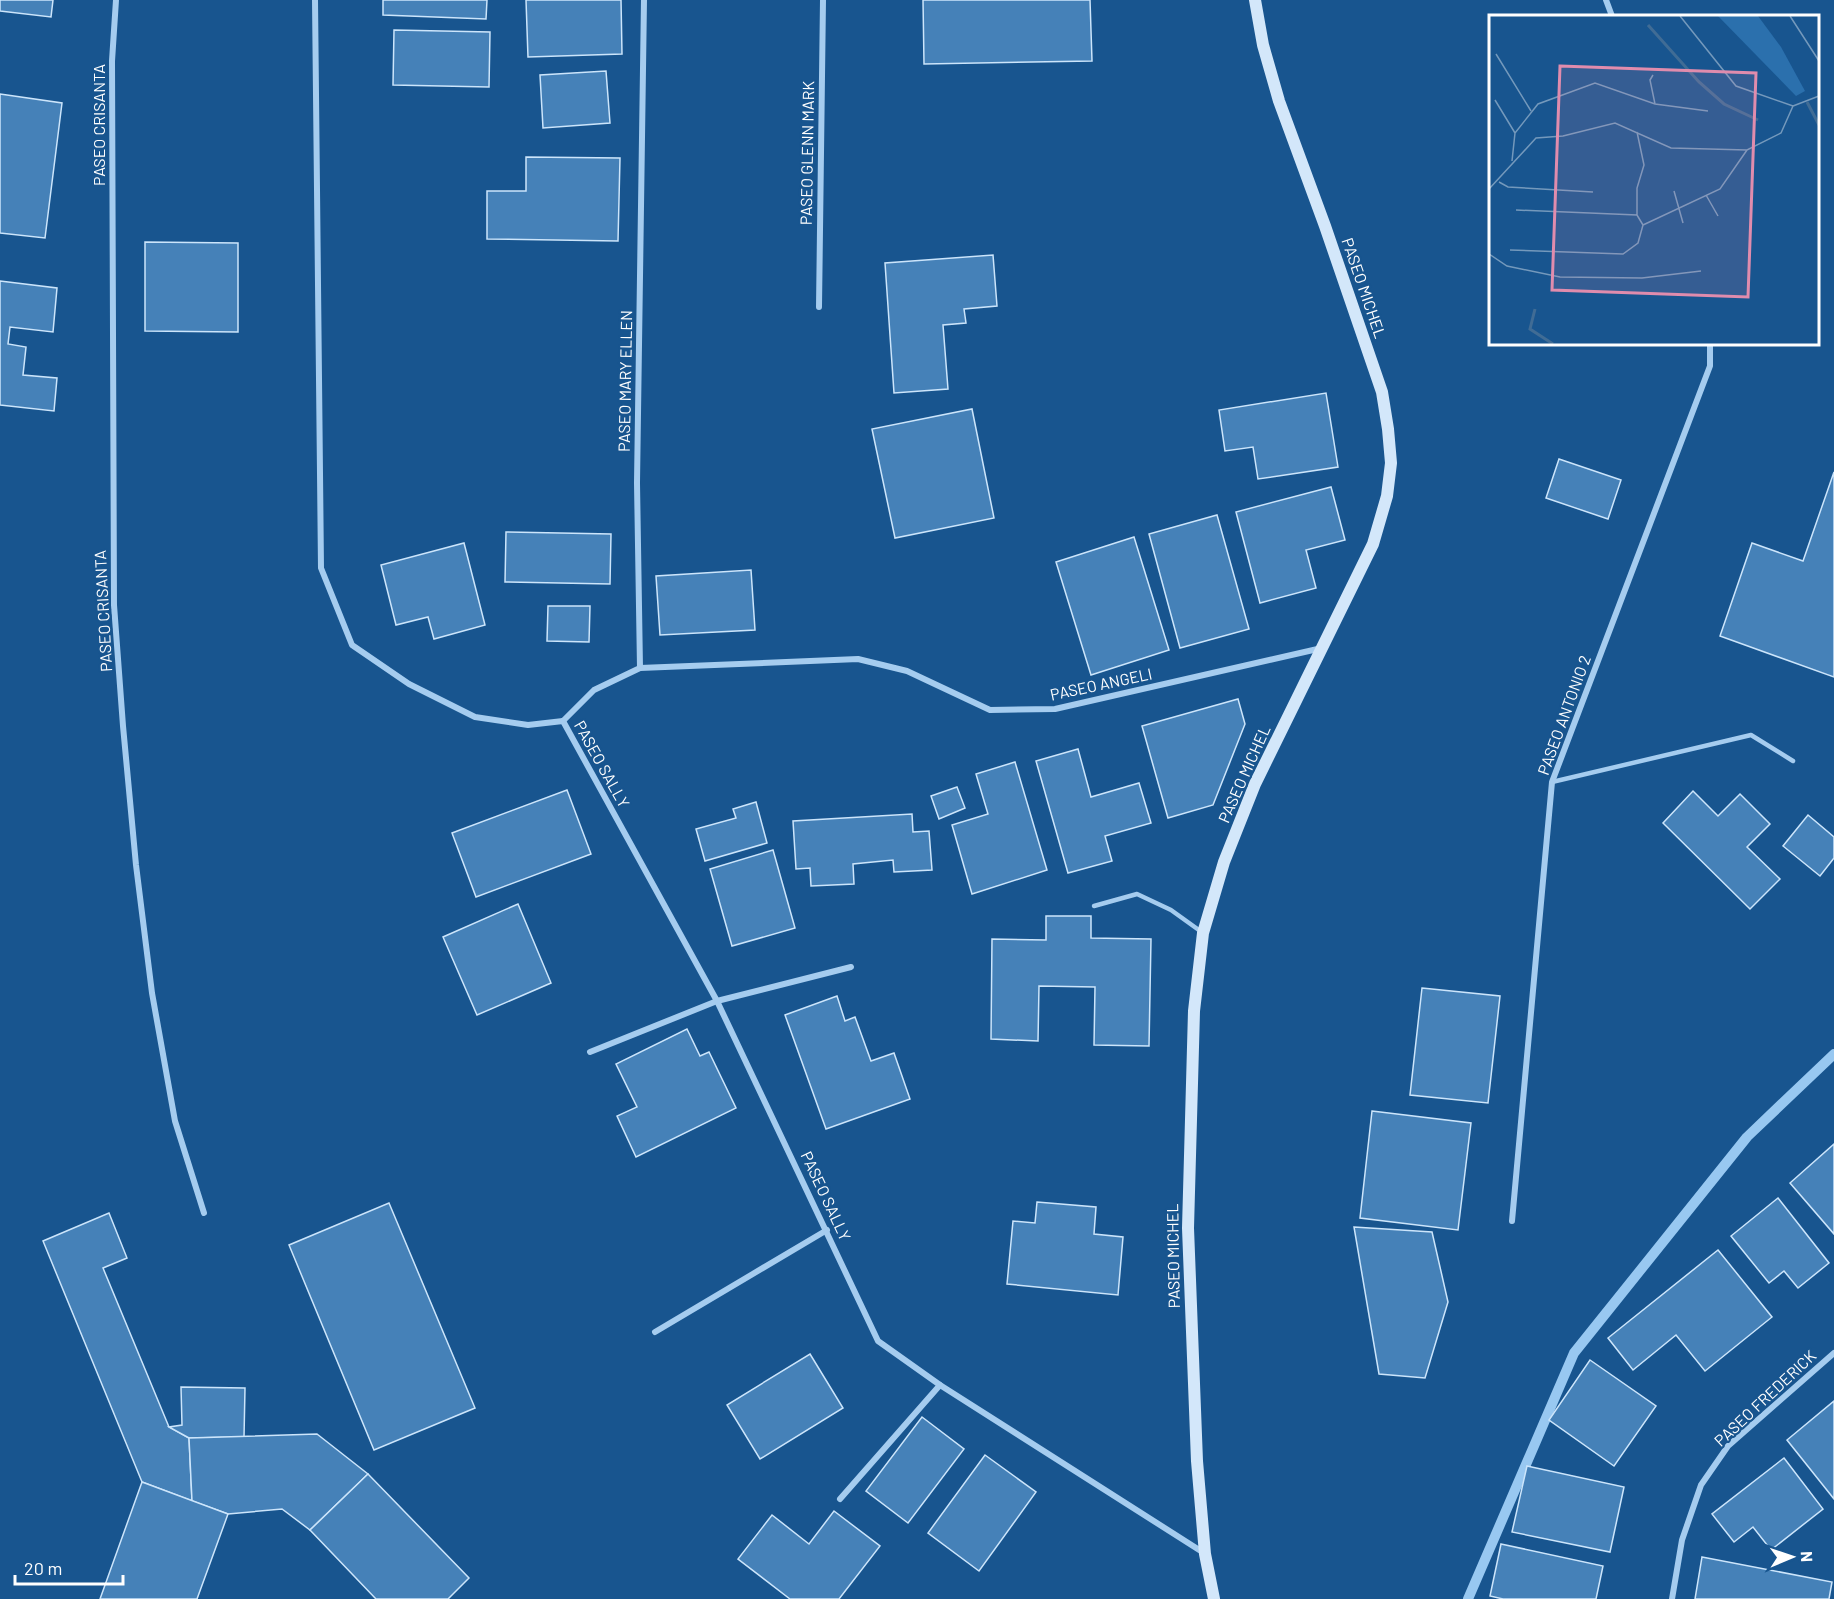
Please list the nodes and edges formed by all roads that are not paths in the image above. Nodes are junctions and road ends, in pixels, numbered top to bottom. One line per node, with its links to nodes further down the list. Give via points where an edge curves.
1 (116, 0): 20 (street, PASEO CRISANTA, via 112,61 115,616 136,865 152,993 175,1121)
2 (315, 0): 12 (street, via 321,568 352,645 409,684 475,717 528,725)
3 (644, 0): 11 (street, PASEO MARY ELLEN, via 638,483)
4 (823, 0): 8 (street, PASEO GLENN MARK)
5 (1255, 0): 10 (street, PASEO MICHEL, via 1279,101 1382,392 1388,429 1391,463 1387,496 1373,544)
6 (1606, 0): 7 (street)
7 (1612, 15)
8 (819, 307)
9 (1710, 345): 14 (street, PASEO ANTONIO 2, via 1710,366)
10 (1322, 648): 11 (street, PASEO ANGELI, via 1055,709 990,710 907,671 858,659); 16 (street, PASEO MICHEL, via 1256,784 1224,862)
11 (640, 668): 12 (street, via 594,690)
12 (563, 721): 18 (street, PASEO SALLY)
13 (1793, 761): 14 (lane, via 1751,735)
14 (1552, 782): 21 (street, PASEO ANTONIO 2)
15 (1094, 906): 16 (lane, via 1137,894 1171,910)
16 (1203, 933): 27 (street, PASEO MICHEL, via 1194,1011 1188,1228)
17 (850, 967): 18 (street)
18 (717, 1001): 19 (street); 22 (street, PASEO SALLY)
19 (590, 1052)
20 (204, 1212)
21 (1512, 1221)
22 (827, 1230): 23 (street); 25 (street, PASEO SALLY, via 879,1341)
23 (655, 1332)
24 (1834, 1353): 29 (street, PASEO FREDERICK, via 1728,1446 1701,1485 1682,1540)
25 (940, 1385): 26 (street); 27 (street, PASEO SALLY)
26 (840, 1499)
27 (1205, 1554): 28 (street, PASEO MICHEL)
28 (1214, 1599)
29 (1672, 1599)

